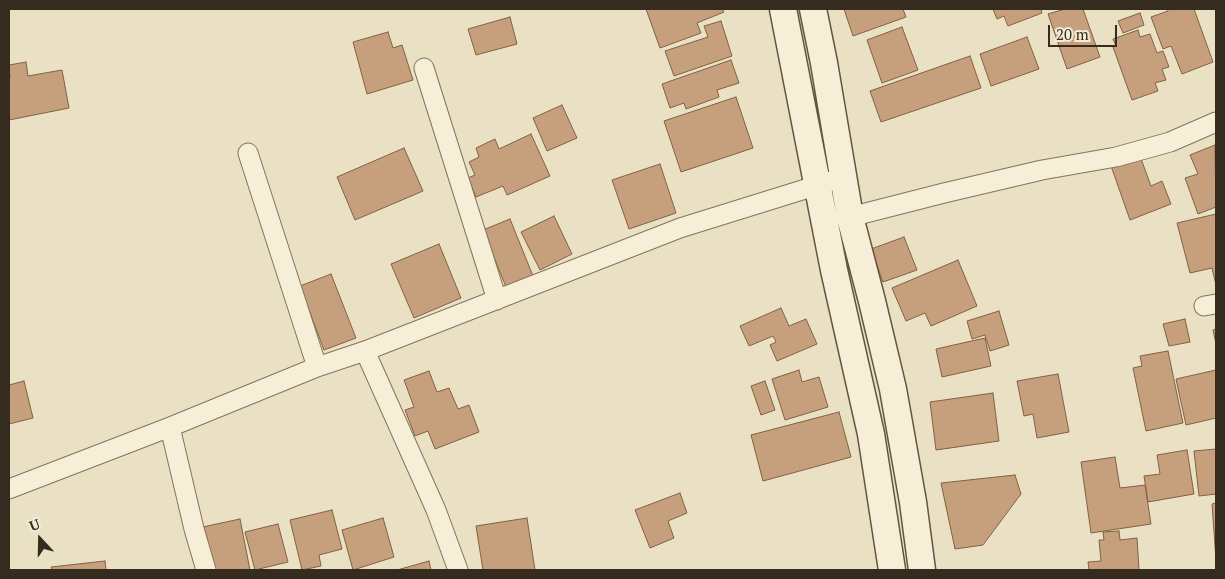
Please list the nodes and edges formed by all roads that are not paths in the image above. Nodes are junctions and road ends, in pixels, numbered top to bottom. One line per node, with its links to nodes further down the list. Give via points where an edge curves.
1 (783, 9): 7 (street)
2 (813, 9): 6 (street)
3 (424, 68): 9 (street)
4 (1216, 122): 8 (street, via 1170,142 1116,157 1042,170)
5 (248, 153): 11 (street)
6 (844, 177): 7 (street); 8 (street)
7 (818, 186): 9 (street, via 680,228); 16 (street, via 872,434)
8 (850, 218): 17 (street, via 893,389)
9 (497, 300): 10 (street)
10 (365, 351): 11 (street); 15 (street, via 436,510)
11 (317, 367): 12 (street)
12 (170, 427): 13 (street); 14 (street)
13 (9, 489)
14 (206, 570)
15 (458, 570)
16 (892, 570)
17 (922, 570)

